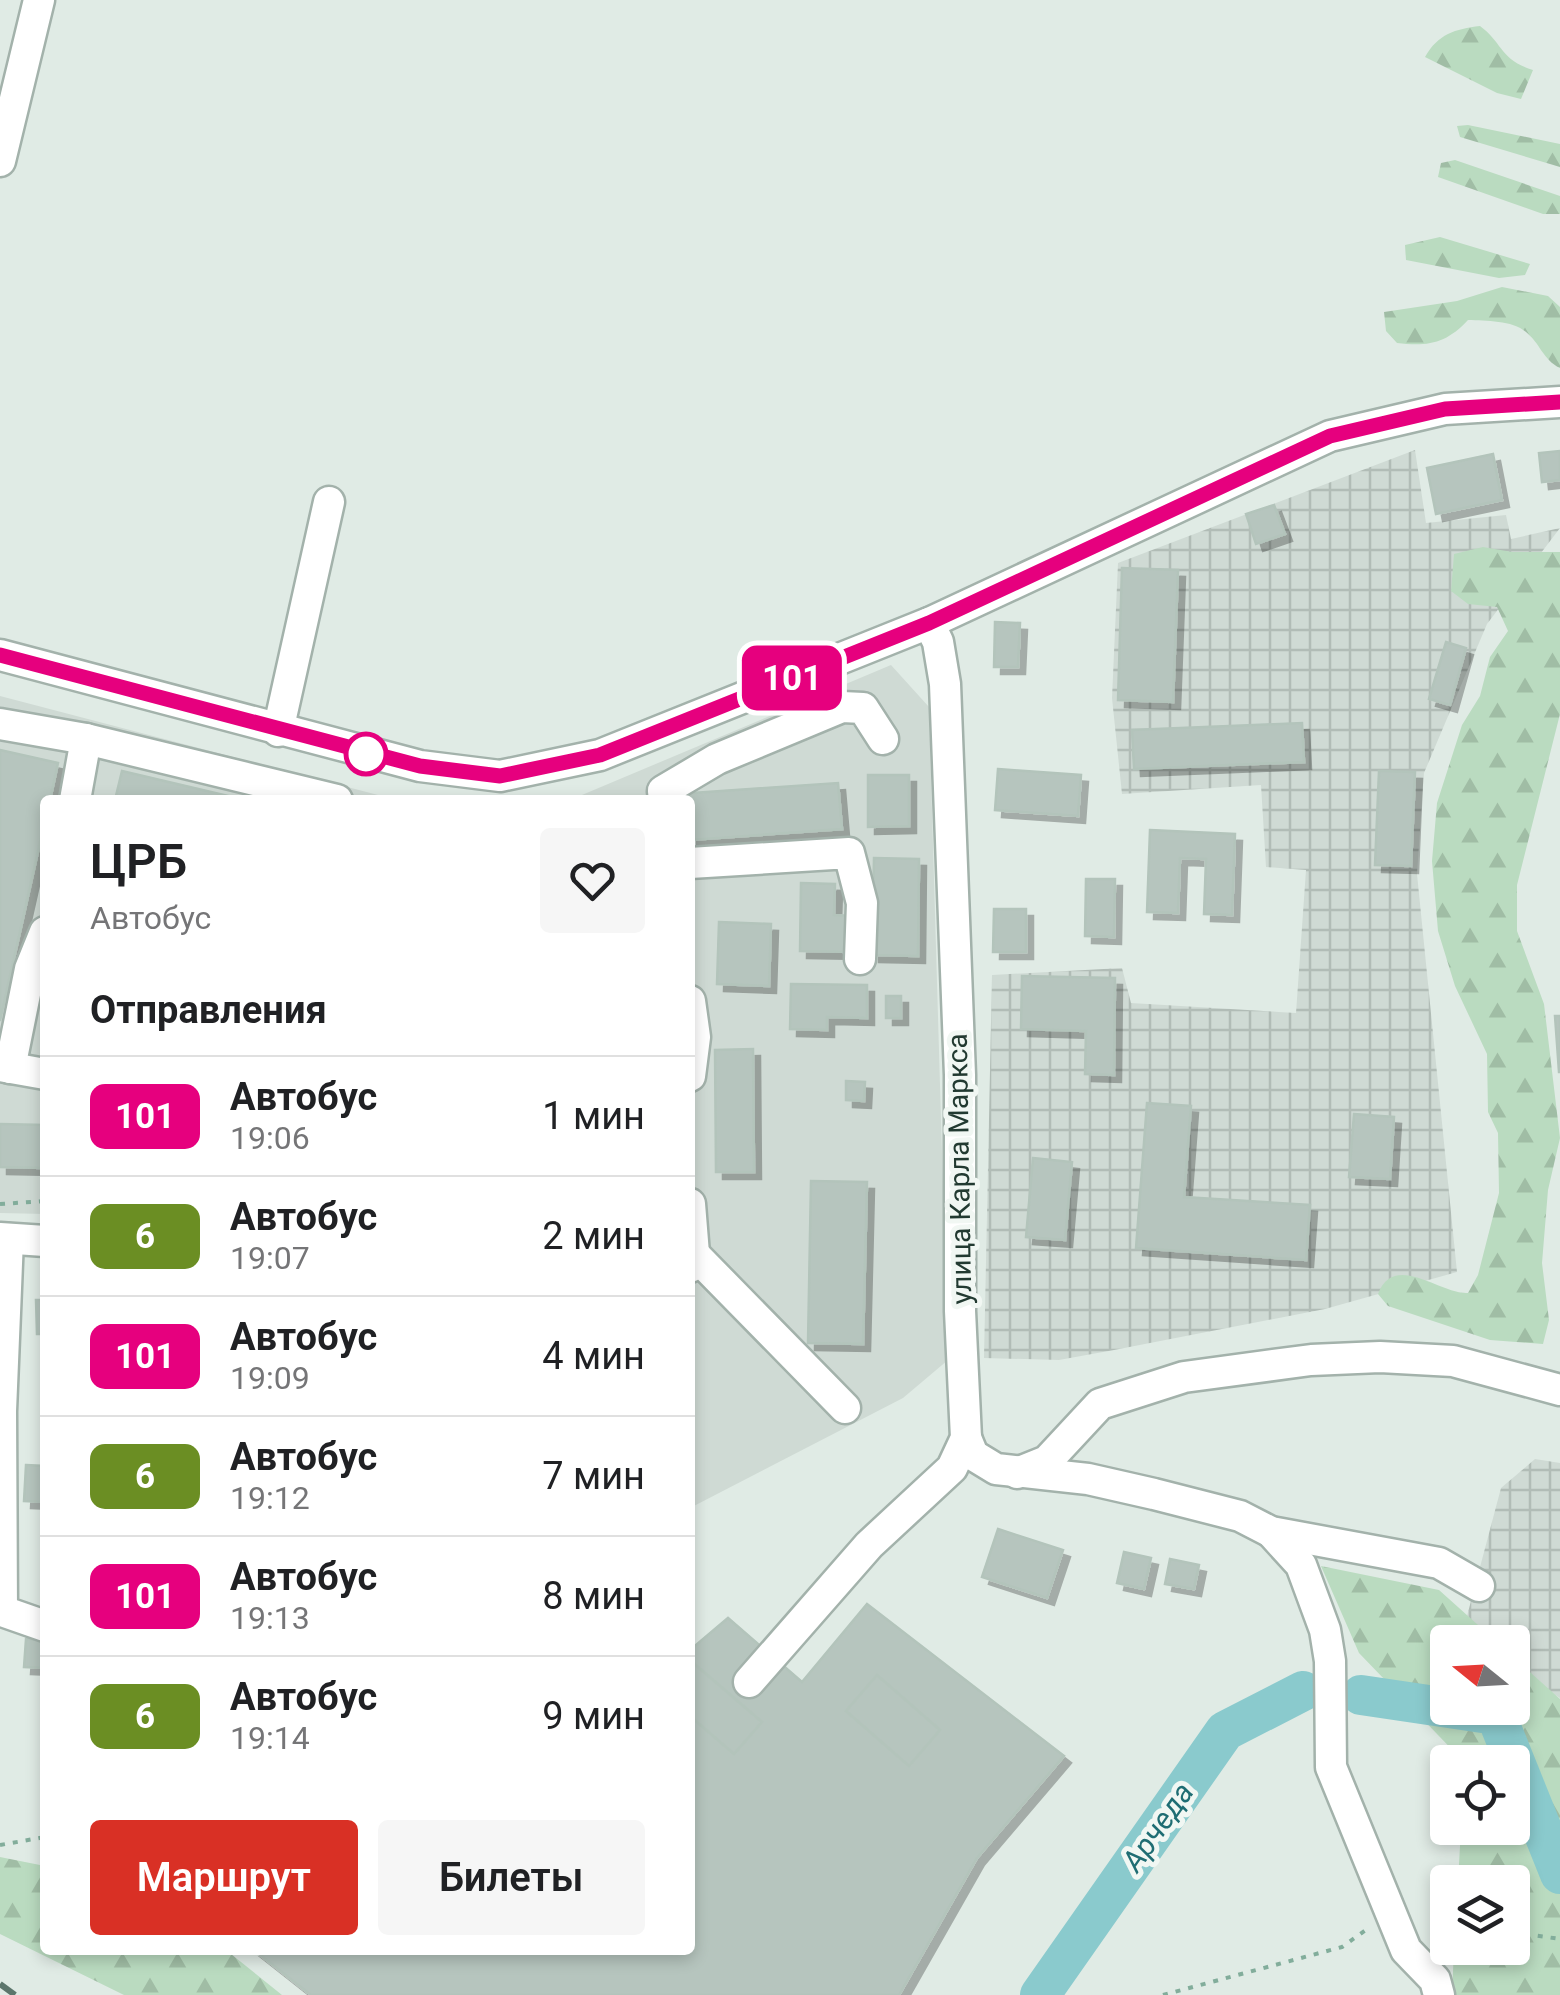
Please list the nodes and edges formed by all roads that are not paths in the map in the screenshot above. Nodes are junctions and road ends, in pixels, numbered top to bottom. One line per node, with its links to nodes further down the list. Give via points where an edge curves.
1 (39, 0): 2 (street)
2 (0, 160)
3 (1560, 402): 5 (street, via 1445,409 1330,436)
4 (329, 502): 8 (street)
5 (929, 623): 11 (street); 25 (street, улица Карла Маркса, via 945,684)
6 (0, 655): 8 (street)
7 (0, 724): 9 (street)
8 (278, 731): 11 (street)
9 (86, 738): 12 (street); 13 (street)
10 (883, 739): 14 (street, via 863,708 842,708 718,759)
11 (502, 788)
12 (76, 795)
13 (316, 795)
14 (664, 795)
15 (695, 863): 17 (street, via 849,853 862,903)
16 (40, 945): 18 (street)
17 (860, 958)
18 (5, 1067): 19 (street)
19 (40, 1073)
20 (4, 1238): 21 (street); 29 (street, via 2,1611)
21 (40, 1240)
22 (695, 1264): 24 (street)
23 (1560, 1390): 26 (street, via 1453,1361 1380,1356 1184,1377 1100,1404 1047,1461)
24 (845, 1408)
25 (966, 1438): 26 (street, via 973,1454); 30 (street, via 952,1468 869,1545)
26 (1016, 1474): 27 (street, via 1088,1479 1154,1494 1240,1516)
27 (1271, 1532): 28 (street, via 1438,1564); 31 (street, via 1309,1580 1330,1661 1331,1767 1406,1950 1435,1980)
28 (1479, 1586)
29 (40, 1624)
30 (748, 1682)
31 (1438, 1995)

